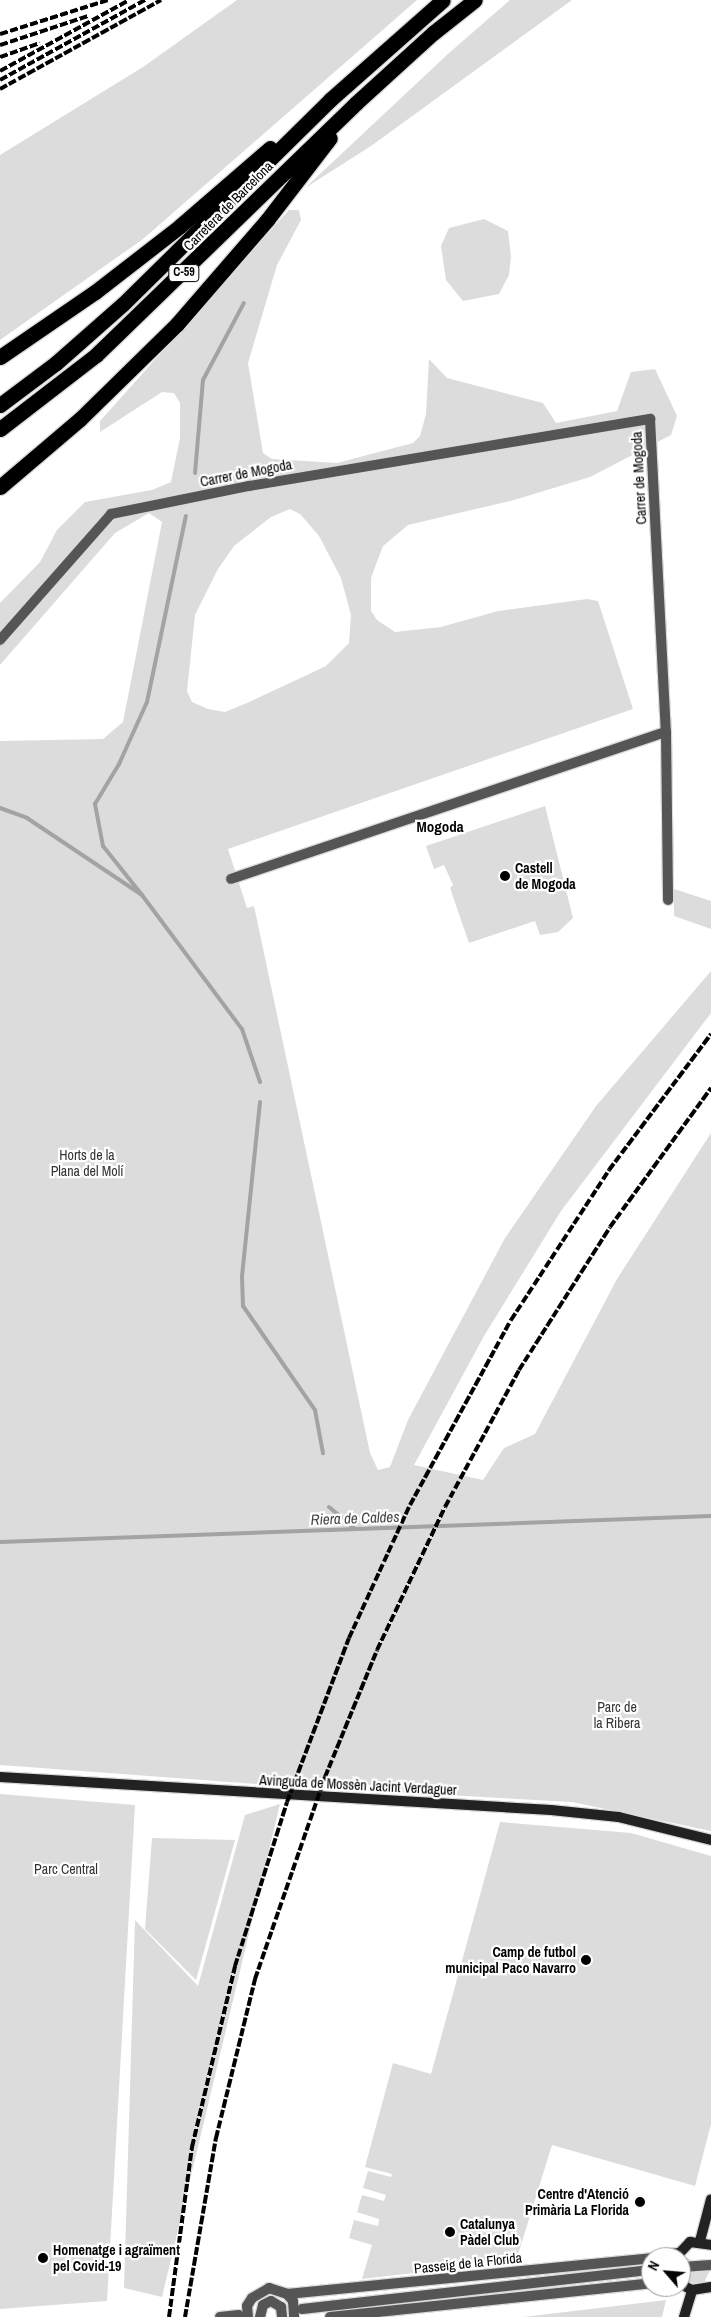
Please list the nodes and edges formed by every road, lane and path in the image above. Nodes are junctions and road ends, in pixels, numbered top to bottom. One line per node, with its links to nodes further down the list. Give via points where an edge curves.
1 (443, 0): 3 (highway, Carretera de Barcelona / C-59)
2 (475, 0): 4 (highway, Carretera de Barcelona / C-59, via 433,33)
3 (331, 99): 5 (highway, via 139,258 57,320); 6 (highway, Carretera de Barcelona / C-59, via 123,304 56,363)
4 (356, 103): 7 (highway, Carretera de Barcelona / C-59, via 131,323 59,386); 8 (highway, via 272,214 177,324 80,419)
5 (0, 357)
6 (0, 405)
7 (0, 429)
8 (0, 486)
9 (0, 640): 10 (street, Carrer de Mogoda, via 111,514 249,486 650,419)
10 (666, 732): 11 (street); 12 (street)
11 (231, 879)
12 (668, 900)
13 (0, 1777): 14 (main road, Avinguda de Mossèn Jacint Verdaguer, via 551,1810 619,1817)
14 (711, 1840)
15 (711, 2199): 16 (main road)
16 (700, 2241): 17 (main road); 18 (main road, via 690,2242)
17 (711, 2245)
18 (685, 2247)
19 (641, 2259): 26 (street, Passeig de la Florida)
20 (711, 2265): 21 (street)
21 (691, 2266)
22 (641, 2271): 27 (street, Passeig de la Florida)
23 (641, 2284): 31 (street)
24 (711, 2287): 25 (main road)
25 (692, 2290): 32 (main road)
26 (287, 2294): 28 (street, via 293,2301); 29 (street, Passeig de la Florida, via 269,2288 260,2291 248,2306)
27 (302, 2309)
28 (286, 2314): 29 (street, via 279,2304 271,2301)
29 (252, 2315): 30 (street)
30 (220, 2317)
31 (330, 2317)
32 (684, 2317)

